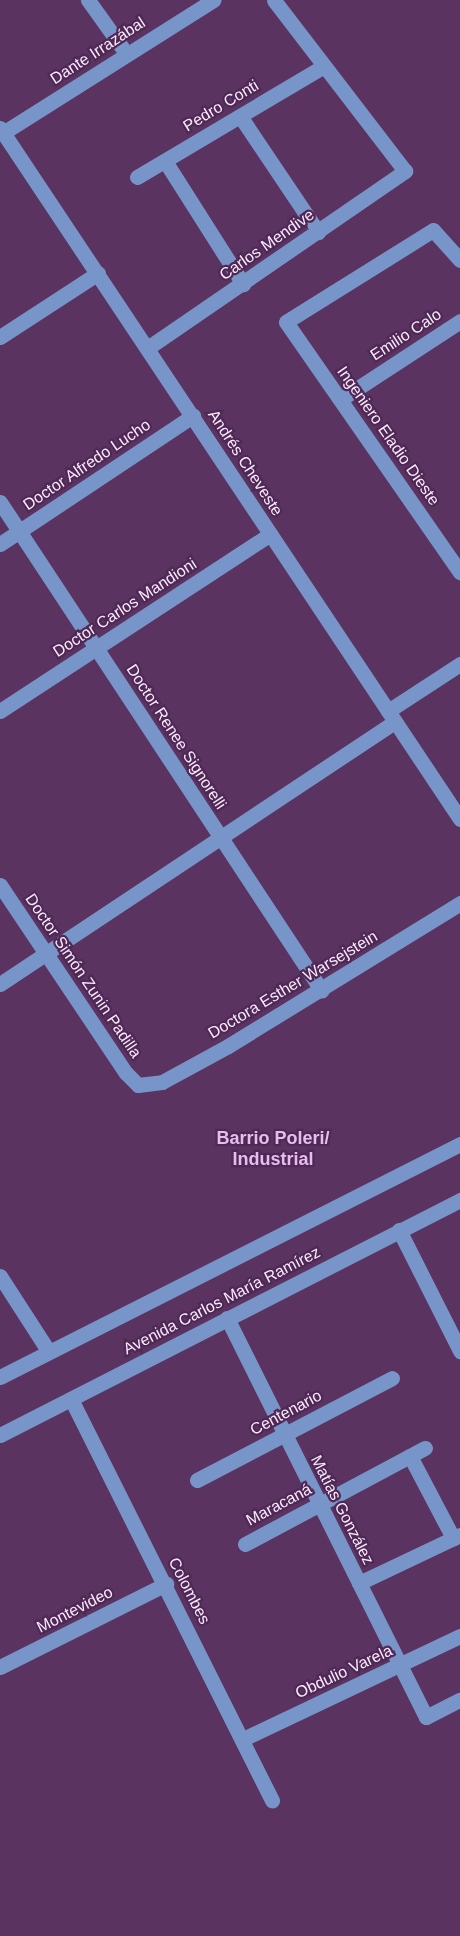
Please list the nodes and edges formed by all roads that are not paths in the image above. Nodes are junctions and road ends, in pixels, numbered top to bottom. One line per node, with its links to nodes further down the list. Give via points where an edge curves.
1 (87, 0): 4 (street)
2 (213, 0): 4 (street, Dante Irrazábal)
3 (274, 0): 5 (street)
4 (126, 53): 7 (street, Dante Irrazábal)
5 (324, 66): 6 (street, Pedro Conti); 10 (street, Carlos Mendive, via 405,171)
6 (240, 116): 8 (street, Pedro Conti); 10 (street)
7 (2, 130): 12 (street, Andrés Cheveste)
8 (165, 161): 9 (street, Pedro Conti); 13 (street)
9 (137, 177)
10 (318, 232): 13 (street, Carlos Mendive)
11 (460, 260): 17 (street, Ingeniero Eladio Dieste, via 433,230 286,322)
12 (98, 273): 15 (street); 16 (street, Andrés Cheveste)
13 (243, 284): 16 (street, Carlos Mendive)
14 (460, 321): 17 (street, Emilio Calo)
15 (0, 337)
16 (149, 347): 18 (street, Andrés Cheveste)
17 (341, 399): 23 (street, Ingeniero Eladio Dieste)
18 (194, 416): 20 (street, Doctor Alfredo Lucho); 21 (street, Andrés Cheveste)
19 (0, 502): 20 (street, Doctor Renee Signorelli)
20 (19, 532): 22 (street, Doctor Alfredo Lucho); 24 (street, Doctor Renee Signorelli)
21 (270, 534): 24 (street, Doctor Carlos Mandioni); 27 (street, Andrés Cheveste)
22 (0, 544)
23 (460, 572)
24 (96, 648): 26 (street, Doctor Carlos Mandioni); 29 (street, Doctor Renee Signorelli)
25 (460, 663): 27 (street)
26 (0, 711)
27 (392, 717): 28 (street, Andrés Cheveste); 29 (street)
28 (460, 819)
29 (221, 838): 32 (street); 34 (street, Doctor Renee Signorelli)
30 (0, 885): 32 (street, Doctor Simón Zunin Padilla)
31 (460, 903): 34 (street, Doctora Esther Warsejstein)
32 (46, 954): 33 (street); 35 (street, Doctor Simón Zunin Padilla)
33 (0, 984)
34 (322, 991): 35 (street, Doctora Esther Warsejstein, via 162,1082)
35 (138, 1085)
36 (460, 1144): 42 (street, Avenida Carlos María Ramírez)
37 (460, 1200): 38 (street, Avenida Carlos María Ramírez)
38 (399, 1230): 40 (street, Avenida Carlos María Ramírez); 41 (street)
39 (0, 1276): 42 (street)
40 (227, 1318): 45 (street, Avenida Carlos María Ramírez); 46 (street, Matías González)
41 (460, 1350)
42 (49, 1352): 43 (street, Avenida Carlos María Ramírez)
43 (0, 1377)
44 (392, 1378): 46 (street, Centenario)
45 (71, 1399): 47 (street, Avenida Carlos María Ramírez); 55 (street, Colombes)
46 (285, 1434): 50 (street, Centenario); 51 (street, Matías González)
47 (0, 1435)
48 (425, 1448): 49 (street, Maracaná)
49 (410, 1456): 51 (street, Maracaná); 52 (street)
50 (197, 1480)
51 (320, 1504): 53 (street, Maracaná); 54 (street, Matías González)
52 (456, 1536): 54 (street)
53 (245, 1544)
54 (359, 1583): 57 (street, Matías González)
55 (166, 1584): 58 (street, Montevideo); 60 (street, Colombes)
56 (460, 1636): 57 (street, Obdulio Varela)
57 (400, 1666): 59 (street, Matías González, via 426,1717); 60 (street, Obdulio Varela)
58 (0, 1667)
59 (460, 1700)
60 (243, 1739): 61 (street, Colombes)
61 (272, 1801)

